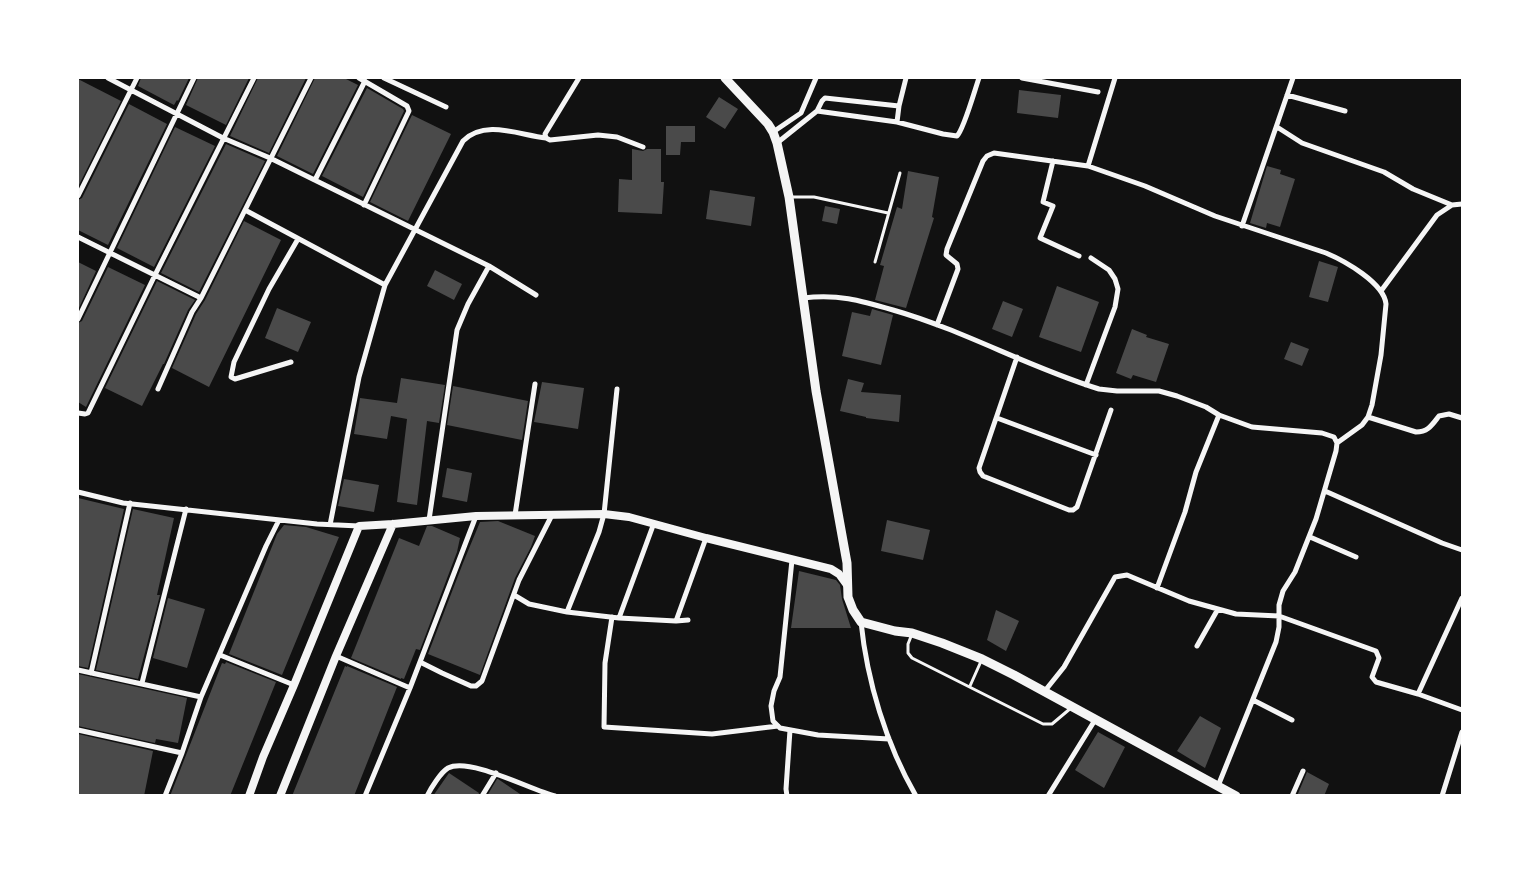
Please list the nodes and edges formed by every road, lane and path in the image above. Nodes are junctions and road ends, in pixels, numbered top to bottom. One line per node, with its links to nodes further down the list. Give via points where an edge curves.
1 (108, 78): 17 (street)
2 (137, 78): 17 (street)
3 (194, 78): 24 (street)
4 (254, 78): 28 (street)
5 (310, 78): 32 (street)
6 (359, 78): 16 (street)
7 (384, 78): 21 (street)
8 (579, 78): 29 (street, via 545,134)
9 (724, 78): 27 (main road)
10 (816, 78): 27 (street, via 801,113)
11 (906, 78): 20 (street)
12 (979, 78): 25 (street, via 958,135)
13 (1022, 78): 18 (street)
14 (1115, 78): 34 (street)
15 (1292, 78): 19 (street)
16 (365, 81): 36 (street); 40 (street, via 407,106 409,111)
17 (131, 89): 24 (street); 37 (street)
18 (1098, 92)
19 (1287, 94): 23 (street); 26 (street)
20 (898, 106): 22 (street, via 827,98); 25 (street)
21 (446, 107)
22 (817, 111): 25 (street); 30 (street)
23 (1345, 111)
24 (176, 112): 28 (street); 48 (street)
25 (897, 122)
26 (1277, 127): 41 (street, via 1302,142 1384,172 1413,189); 44 (street)
27 (773, 132): 30 (main road)
28 (223, 138): 32 (street); 53 (street)
29 (546, 138): 31 (street, via 598,135); 45 (street, via 493,129 466,138)
30 (777, 142): 38 (main road)
31 (643, 147)
32 (270, 158): 36 (street); 42 (street)
33 (1053, 161): 34 (street); 49 (street, via 1043,202 1053,206 1040,238); 60 (street, via 994,153 983,161 947,249 946,255 958,269)
34 (1088, 166): 44 (street)
35 (900, 173): 43 (lane)
36 (315, 180): 40 (street)
37 (78, 196)
38 (789, 197): 43 (lane, via 814,197); 58 (main road)
39 (1462, 204): 41 (street)
40 (364, 205): 45 (street)
41 (1452, 205): 55 (street, via 1437,215)
42 (245, 210): 47 (street); 57 (street)
43 (888, 213): 51 (lane)
44 (1242, 226): 55 (street, via 1309,246 1344,261)
45 (415, 230): 52 (street); 54 (street)
46 (78, 237): 48 (street)
47 (298, 239): 54 (street); 62 (street, via 269,289 234,362 231,377 235,379)
48 (109, 253): 53 (street); 59 (street)
49 (1079, 256)
50 (1091, 258): 64 (street, via 1109,270 1118,289 1115,307)
51 (875, 262)
52 (488, 266): 56 (street); 84 (street, via 457,330)
53 (155, 275): 57 (street); 68 (street, via 88,413)
54 (385, 285): 87 (street, via 359,377)
55 (1381, 291): 70 (street, via 1386,299 1386,310)
56 (536, 295)
57 (201, 298): 65 (street)
58 (803, 298): 60 (street, via 855,299); 94 (main road, via 847,563)
59 (78, 319)
60 (936, 325): 61 (street)
61 (1017, 357): 64 (street); 71 (street)
62 (291, 362)
63 (535, 384): 81 (street)
64 (1086, 385): 69 (street, via 1118,391 1159,391 1206,407)
65 (158, 389)
66 (617, 389): 80 (street)
67 (1112, 410): 74 (street)
68 (78, 412)
69 (1219, 415): 73 (street, via 1252,427 1322,433 1334,437); 95 (street)
70 (1368, 417): 72 (street, via 1416,432 1430,428 1438,416 1449,414); 73 (street)
71 (997, 418): 74 (street); 74 (street, via 979,468 983,476 1069,510 1076,506)
72 (1462, 418)
73 (1338, 443): 75 (street)
74 (1096, 455)
75 (1325, 491): 89 (street); 91 (street)
76 (78, 492): 77 (street)
77 (130, 504): 78 (street); 113 (street)
78 (186, 509): 83 (street); 114 (street)
79 (552, 514): 80 (street); 81 (street); 96 (street)
80 (604, 514): 85 (street); 99 (street)
81 (515, 515): 82 (street)
82 (476, 516): 84 (street); 111 (street)
83 (279, 520): 87 (street); 108 (street)
84 (429, 520): 86 (street)
85 (654, 523): 90 (street); 102 (street)
86 (393, 524): 88 (street); 109 (street)
87 (330, 525): 88 (street)
88 (359, 526): 115 (street)
89 (1310, 537): 92 (street); 100 (street, via 1283,591)
90 (706, 538): 93 (street); 104 (street)
91 (1462, 550)
92 (1356, 557)
93 (792, 560): 94 (street, via 831,569); 126 (street, via 780,677 771,706 773,721)
94 (846, 585): 105 (main road, via 852,610)
95 (1157, 588): 98 (street); 118 (street, via 1126,575 1116,577 1064,667)
96 (514, 595): 99 (street, via 528,604); 111 (street, via 482,681 476,686)
97 (1462, 598): 119 (street)
98 (1218, 609): 100 (street, via 1236,614); 107 (street)
99 (567, 612): 101 (street)
100 (1279, 616): 119 (street, via 1376,651 1379,658 1372,677 1374,680); 121 (street, via 1276,642)
101 (612, 617): 102 (street); 126 (street, via 605,663 604,727 712,734)
102 (619, 618): 104 (street)
103 (688, 620): 104 (street)
104 (676, 621)
105 (861, 622): 106 (main road); 130 (street, via 872,681)
106 (912, 633): 110 (main road); 116 (lane, via 908,644 912,658)
107 (1198, 646)
108 (220, 655): 115 (street); 120 (street)
109 (336, 656): 117 (street); 138 (street)
110 (982, 660): 116 (lane); 118 (main road)
111 (420, 662): 117 (street)
112 (78, 670): 113 (street)
113 (91, 672): 114 (street)
114 (142, 683): 120 (street)
115 (294, 685): 137 (street)
116 (970, 686): 122 (lane, via 1043,724 1052,724)
117 (410, 688): 139 (street)
118 (1044, 692): 122 (main road)
119 (1418, 694): 123 (street)
120 (201, 697): 131 (street)
121 (1254, 700): 125 (street); 134 (street)
122 (1072, 707): 124 (main road)
123 (1462, 710)
124 (1095, 720): 134 (main road); 145 (street)
125 (1292, 720)
126 (778, 726): 128 (street)
127 (78, 730): 131 (street)
128 (790, 730): 130 (street); 143 (street)
129 (1462, 732): 148 (street)
130 (889, 739): 144 (street)
131 (182, 753): 136 (street)
132 (1303, 770): 147 (street)
133 (496, 773): 135 (street); 140 (street, via 459,765 447,768); 141 (street)
134 (1218, 786): 146 (main road)
135 (541, 794): 142 (street)
136 (165, 796)
137 (248, 796)
138 (280, 796)
139 (365, 796)
140 (427, 796)
141 (482, 796)
142 (555, 796)
143 (787, 796)
144 (916, 796)
145 (1048, 796)
146 (1236, 796)
147 (1292, 796)
148 (1442, 796)

